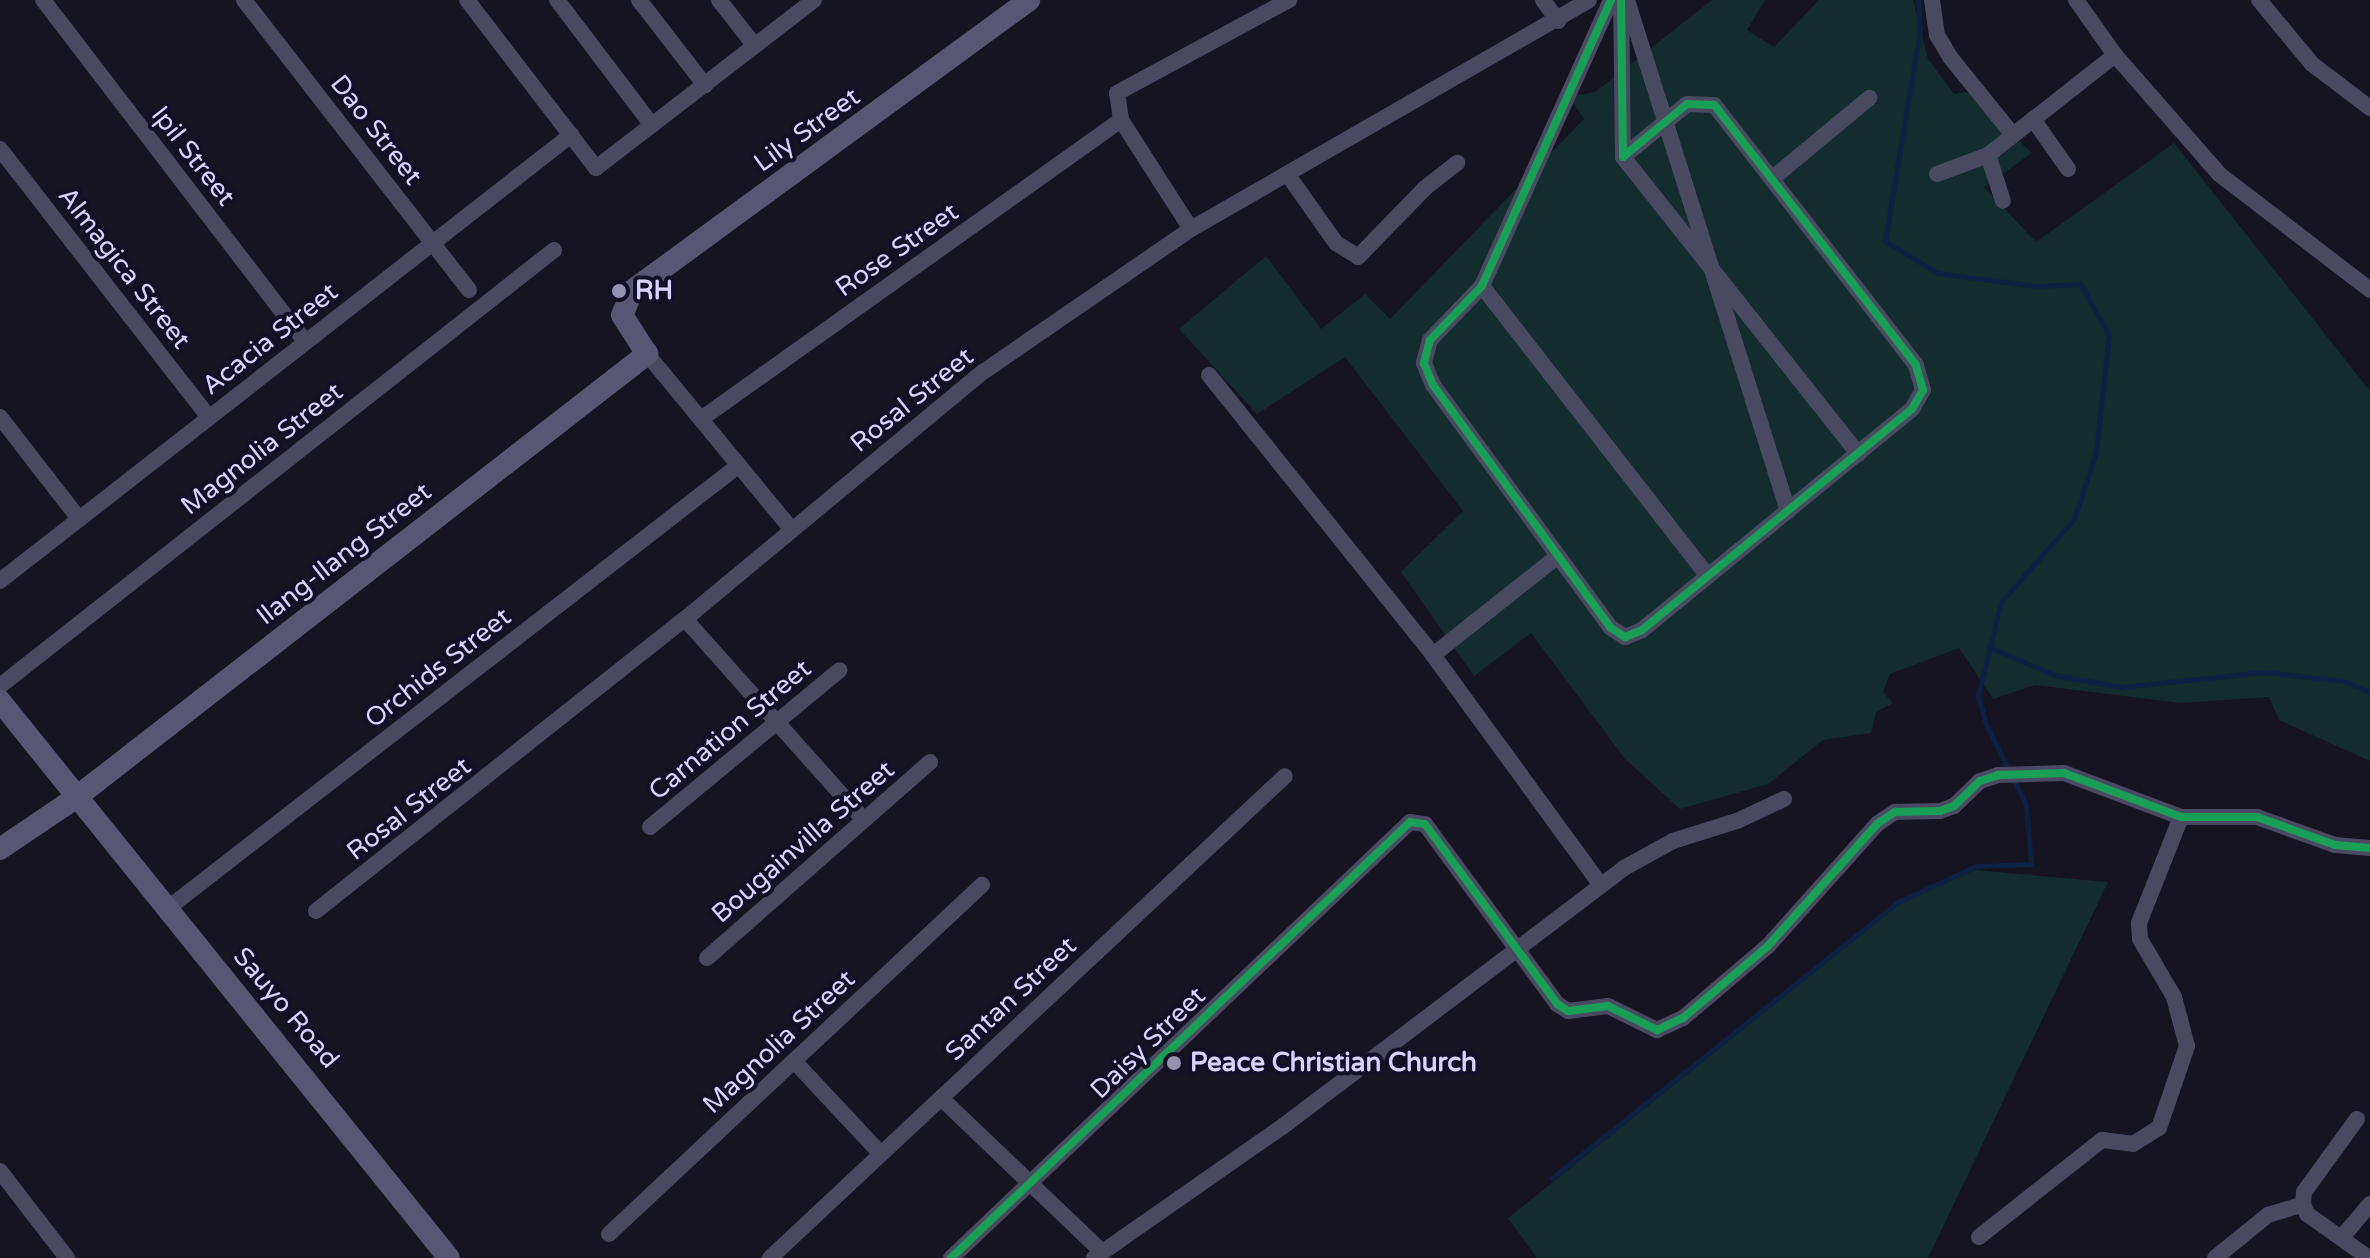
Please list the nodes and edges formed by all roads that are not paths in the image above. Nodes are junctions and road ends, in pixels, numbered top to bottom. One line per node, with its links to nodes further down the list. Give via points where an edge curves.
1 (43, 0): 44 (street, Ipil Street)
2 (244, 0): 39 (street, Dao Street)
3 (467, 0): 27 (street)
4 (557, 0): 26 (street)
5 (639, 0): 21 (street)
6 (719, 0): 19 (street)
7 (1029, 0): 45 (street, Lily Street, via 639,285 622,308 628,329)
8 (1289, 0): 25 (street, via 1117,93)
9 (1543, 0): 18 (street)
10 (1589, 0): 18 (street, Rosal Street)
11 (1611, 0): 41 (street)
12 (1621, 0): 31 (street)
13 (1627, 0): 52 (street)
14 (1932, 0): 28 (street, via 1937,35 1950,57)
15 (2076, 0): 20 (street)
16 (2259, 0): 23 (street, via 2312,64)
17 (807, 2): 19 (street)
18 (1558, 21): 35 (street, Rosal Street)
19 (755, 46): 21 (street)
20 (2119, 60): 24 (street); 43 (street, via 2219,174)
21 (705, 85): 26 (street)
22 (1869, 98): 36 (street)
23 (2370, 108)
24 (2033, 119): 28 (street); 33 (street)
25 (1121, 120): 38 (street); 49 (street, Rose Street)
26 (652, 125): 27 (street, via 596,168)
27 (571, 135): 39 (street, Acacia Street)
28 (2013, 135): 30 (street)
29 (0, 149): 48 (street, Almagica Street)
30 (1988, 155): 34 (street); 37 (street)
31 (1623, 157): 36 (street, via 1674,112 1700,102 1726,115); 50 (street)
32 (1457, 163): 35 (street, via 1358,257 1336,243)
33 (2068, 169)
34 (1937, 174)
35 (1288, 175): 38 (street, Rosal Street)
36 (1774, 177): 50 (street, via 1922,378 1923,390 1912,409)
37 (2003, 201)
38 (1191, 229): 54 (street, Rosal Street, via 937,406)
39 (433, 243): 42 (street, Dao Street); 44 (street, Acacia Street)
40 (554, 250): 61 (street, Magnolia Street)
41 (1482, 286): 55 (street, via 1430,340 1427,373); 56 (street)
42 (469, 290)
43 (2370, 290)
44 (305, 341): 48 (street, Acacia Street)
45 (647, 354): 49 (street); 66 (street, Ilang-Ilang Street)
46 (1209, 375): 59 (street)
47 (0, 417): 53 (street)
48 (209, 417): 53 (street, Acacia Street)
49 (701, 419): 51 (street)
50 (1858, 454): 52 (street)
51 (739, 465): 54 (street); 75 (street, Orchids Street)
52 (1788, 511): 56 (street)
53 (79, 519): 57 (street, Acacia Street)
54 (792, 530): 58 (street, Rosal Street)
55 (1558, 556): 56 (street, via 1611,628 1625,637 1642,630); 59 (street)
56 (1708, 576)
57 (0, 581)
58 (685, 619): 63 (street); 76 (street, Rosal Street)
59 (1433, 655): 73 (street)
60 (840, 670): 63 (street, Carnation Street)
61 (0, 686)
62 (0, 701): 66 (street, Sauyo Road)
63 (779, 725): 69 (street); 70 (street, Carnation Street)
64 (930, 762): 69 (street, Bougainvilla Street)
65 (1285, 776): 80 (street, Santan Street)
66 (74, 799): 72 (street, Ilang-Ilang Street); 75 (street, Sauyo Road)
67 (1784, 799): 73 (street, via 1673,841)
68 (2181, 817): 71 (street, via 2257,817 2335,845); 77 (street, Daisy Street, via 2102,784 2064,773 2031,772 1980,781 1954,806 1895,812 1877,824 1768,946 1671,1026 1645,1028 1608,1006 1568,1011); 89 (street, via 2139,923 2140,939 2174,997 2187,1046 2159,1128 2133,1144 2102,1140)
69 (864, 820): 78 (street, Bougainvilla Street)
70 (650, 827)
71 (2370, 848)
72 (0, 849)
73 (1600, 884): 77 (street)
74 (982, 885): 79 (street, Magnolia Street)
75 (167, 909): 92 (street, Sauyo Road)
76 (316, 911)
77 (1517, 952): 84 (street, Daisy Street, via 1425,824 1410,822); 90 (street)
78 (707, 958)
79 (794, 1061): 82 (street); 87 (street, Magnolia Street)
80 (941, 1098): 82 (street, Santan Street); 84 (street)
81 (2357, 1119): 85 (street, via 2304,1192)
82 (881, 1154): 93 (street, Santan Street)
83 (0, 1171): 91 (street)
84 (1030, 1184): 90 (street); 94 (street, Daisy Street)
85 (2303, 1204): 88 (street, via 2307,1214); 95 (street, via 2268,1215)
86 (2370, 1204): 88 (street)
87 (609, 1234)
88 (2343, 1236): 96 (street)
89 (1979, 1237)
90 (1098, 1255)
91 (67, 1258)
92 (449, 1258)
93 (770, 1258)
94 (951, 1258)
95 (2215, 1258)
96 (2369, 1258)

